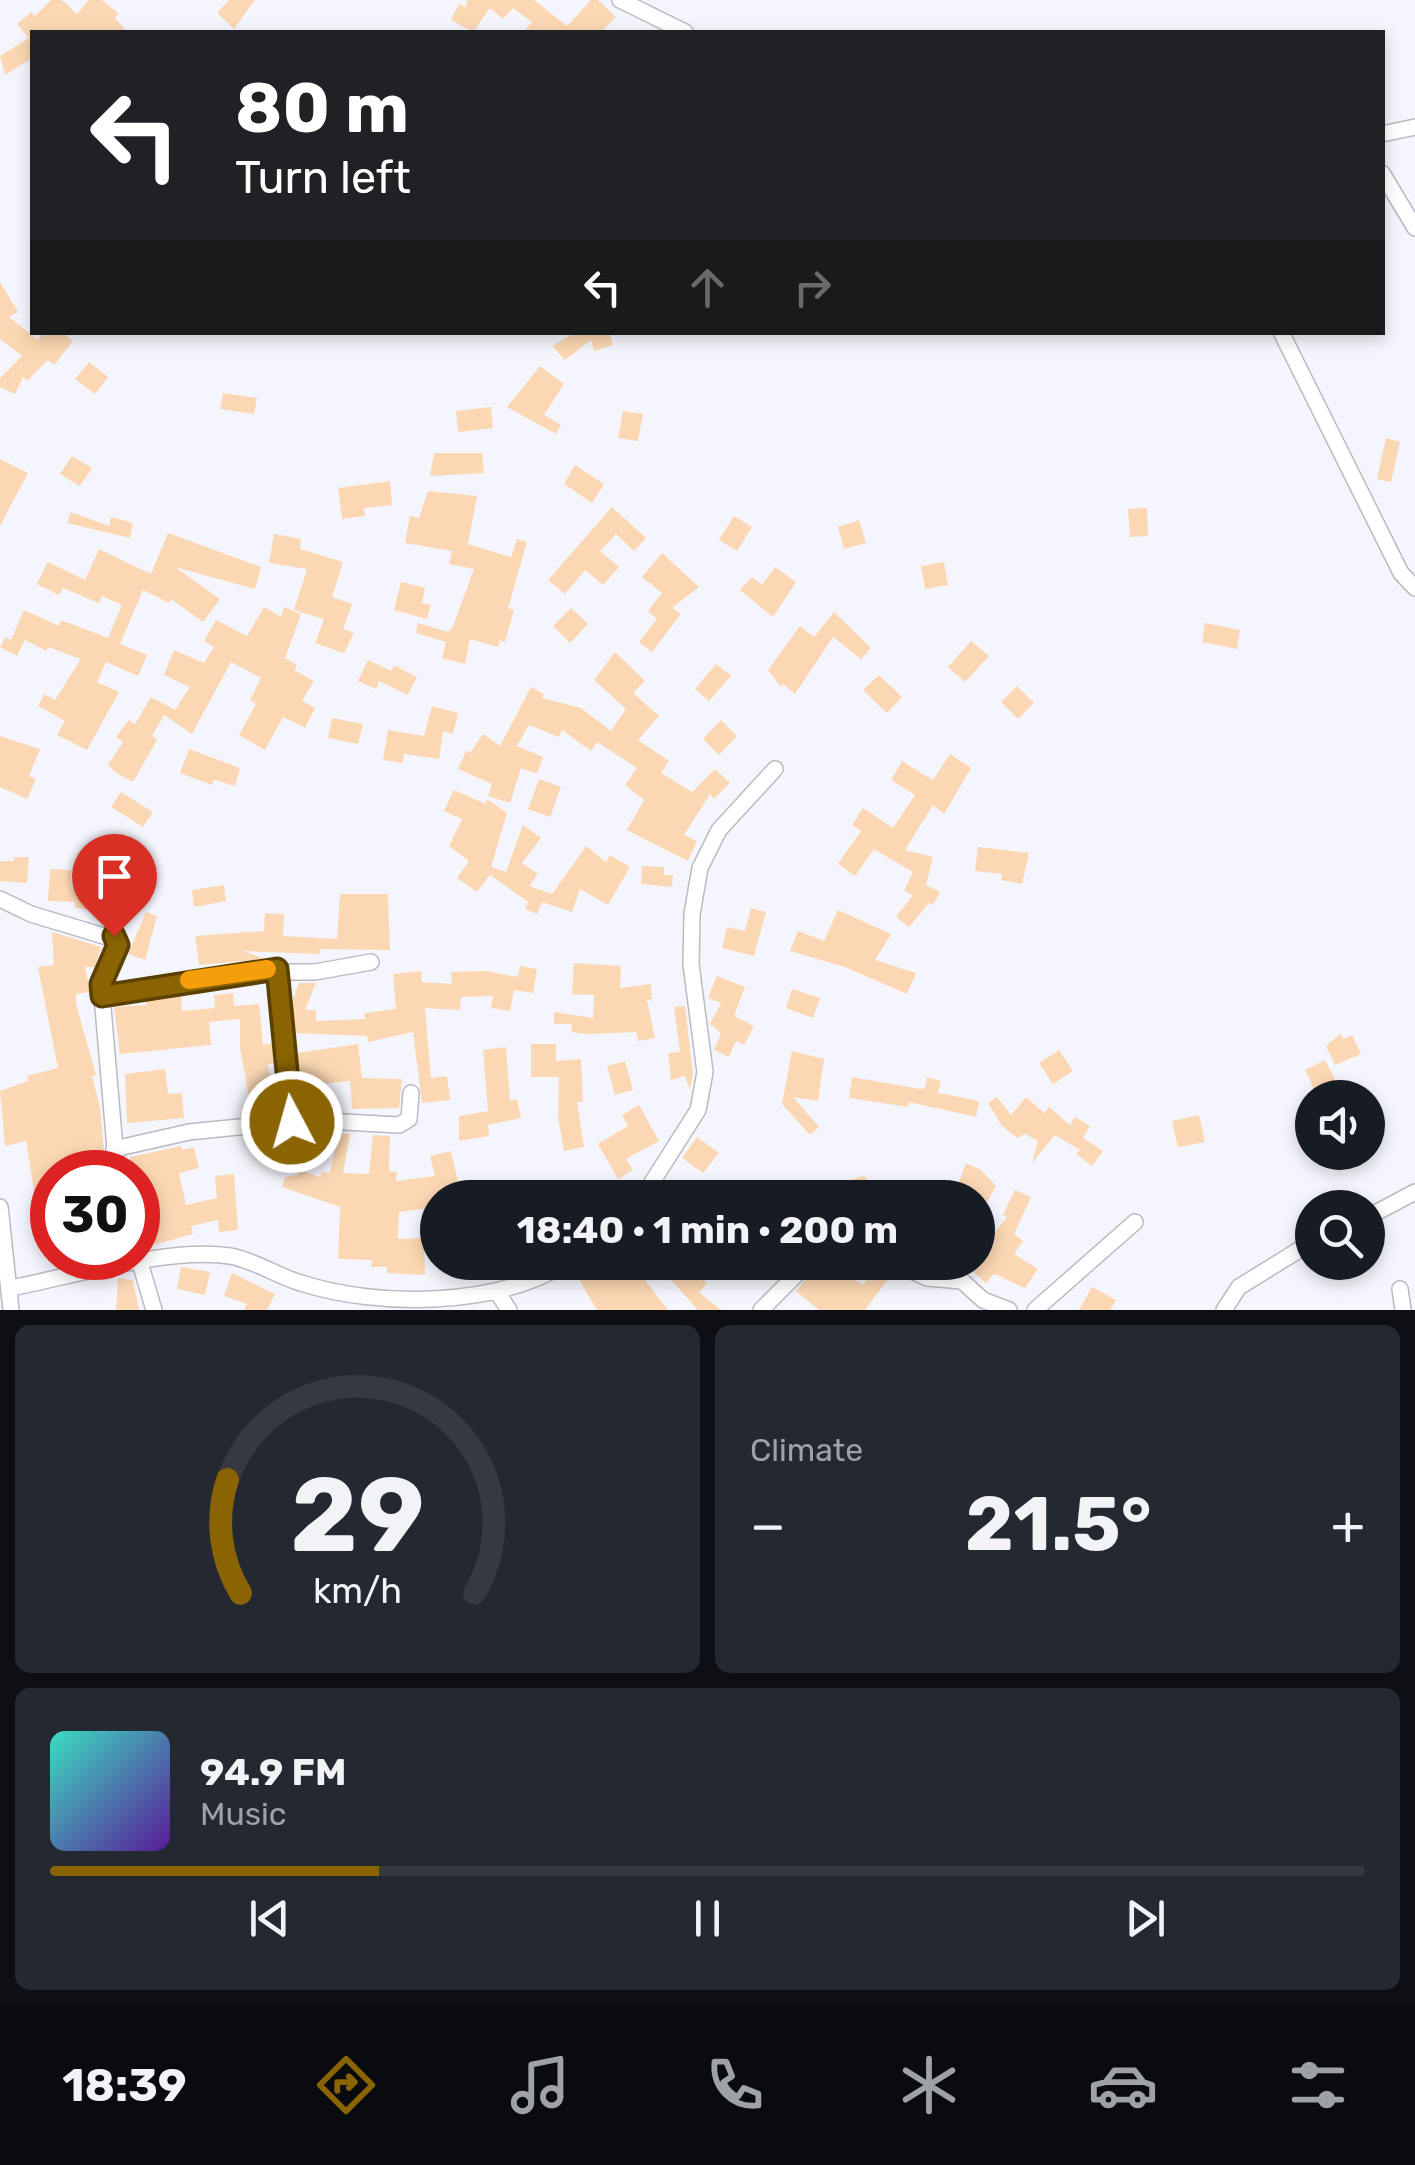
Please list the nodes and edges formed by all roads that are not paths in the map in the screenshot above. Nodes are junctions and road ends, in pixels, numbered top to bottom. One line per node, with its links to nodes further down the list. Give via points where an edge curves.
1 (620, 0): 2 (street)
2 (681, 30)
3 (1415, 127): 4 (street)
4 (1385, 133)
5 (1385, 178): 6 (street)
6 (1415, 228)
7 (1282, 335): 8 (street, via 1401,573)
8 (1415, 588)
9 (775, 769): 17 (street, via 719,830 700,868 691,964 705,1072 698,1110)
10 (0, 900): 13 (street, via 114,936 118,945)
11 (371, 962): 12 (street, via 315,972)
12 (277, 969): 13 (street); 15 (street)
13 (102, 996): 16 (street)
14 (411, 1094): 15 (street, via 408,1119 399,1126)
15 (292, 1122): 16 (street, via 189,1132)
16 (114, 1149)
17 (653, 1180)
18 (1415, 1192): 20 (street)
19 (0, 1206): 29 (street)
20 (1385, 1208)
21 (1135, 1222): 37 (street)
22 (1295, 1252): 38 (street, via 1238,1287)
23 (160, 1259): 31 (street, via 231,1256 342,1293 415,1298)
24 (47, 1280): 29 (street)
25 (144, 1280): 33 (street)
26 (525, 1280): 31 (street)
27 (790, 1280): 35 (street)
28 (950, 1280): 36 (street)
29 (11, 1288): 32 (street)
30 (1400, 1289): 39 (street)
31 (497, 1292): 34 (street)
32 (11, 1310)
33 (154, 1310)
34 (509, 1310)
35 (761, 1310)
36 (1008, 1310)
37 (1035, 1310)
38 (1224, 1310)
39 (1403, 1310)

